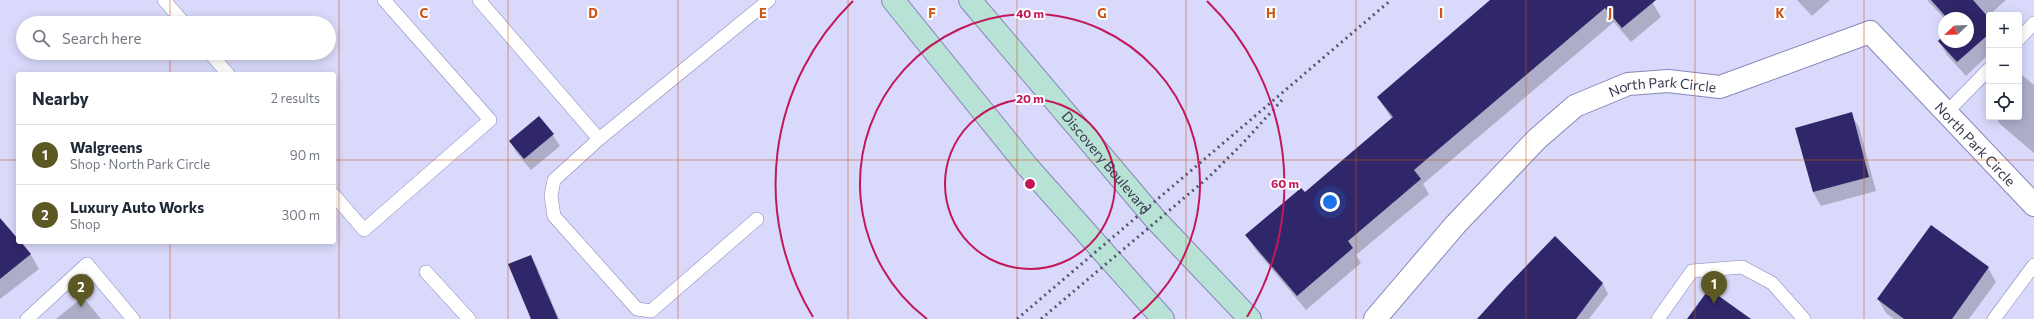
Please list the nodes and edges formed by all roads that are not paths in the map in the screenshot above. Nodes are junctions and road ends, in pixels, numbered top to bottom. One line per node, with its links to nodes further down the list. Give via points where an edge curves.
1 (164, 0): 7 (lane)
2 (384, 0): 15 (lane, via 490,120 364,230)
3 (479, 0): 14 (lane)
4 (769, 0): 14 (lane)
5 (893, 0): 23 (street, via 1027,166)
6 (970, 0): 24 (street, Discovery Boulevard, via 1156,220)
7 (178, 16)
8 (2034, 23): 9 (lane)
9 (2022, 36)
10 (216, 60): 11 (lane)
11 (226, 72)
12 (1986, 72): 13 (lane)
13 (1946, 113): 16 (street, North Park Circle); 25 (street, North Park Circle, via 1870,32 1720,87 1668,81 1628,84 1575,106 1537,139 1456,224)
14 (599, 139): 17 (lane, via 554,180 551,196 554,216 637,309 651,311)
15 (336, 197)
16 (2034, 205)
17 (757, 219)
18 (2034, 264): 28 (lane)
19 (426, 272): 22 (lane)
20 (27, 319): 21 (lane, via 87,264)
21 (133, 319)
22 (469, 319)
23 (1163, 319)
24 (1250, 319)
25 (1375, 319)
26 (1658, 319): 27 (lane, via 1692,271 1742,267 1772,283)
27 (1804, 319)
28 (1994, 319)

